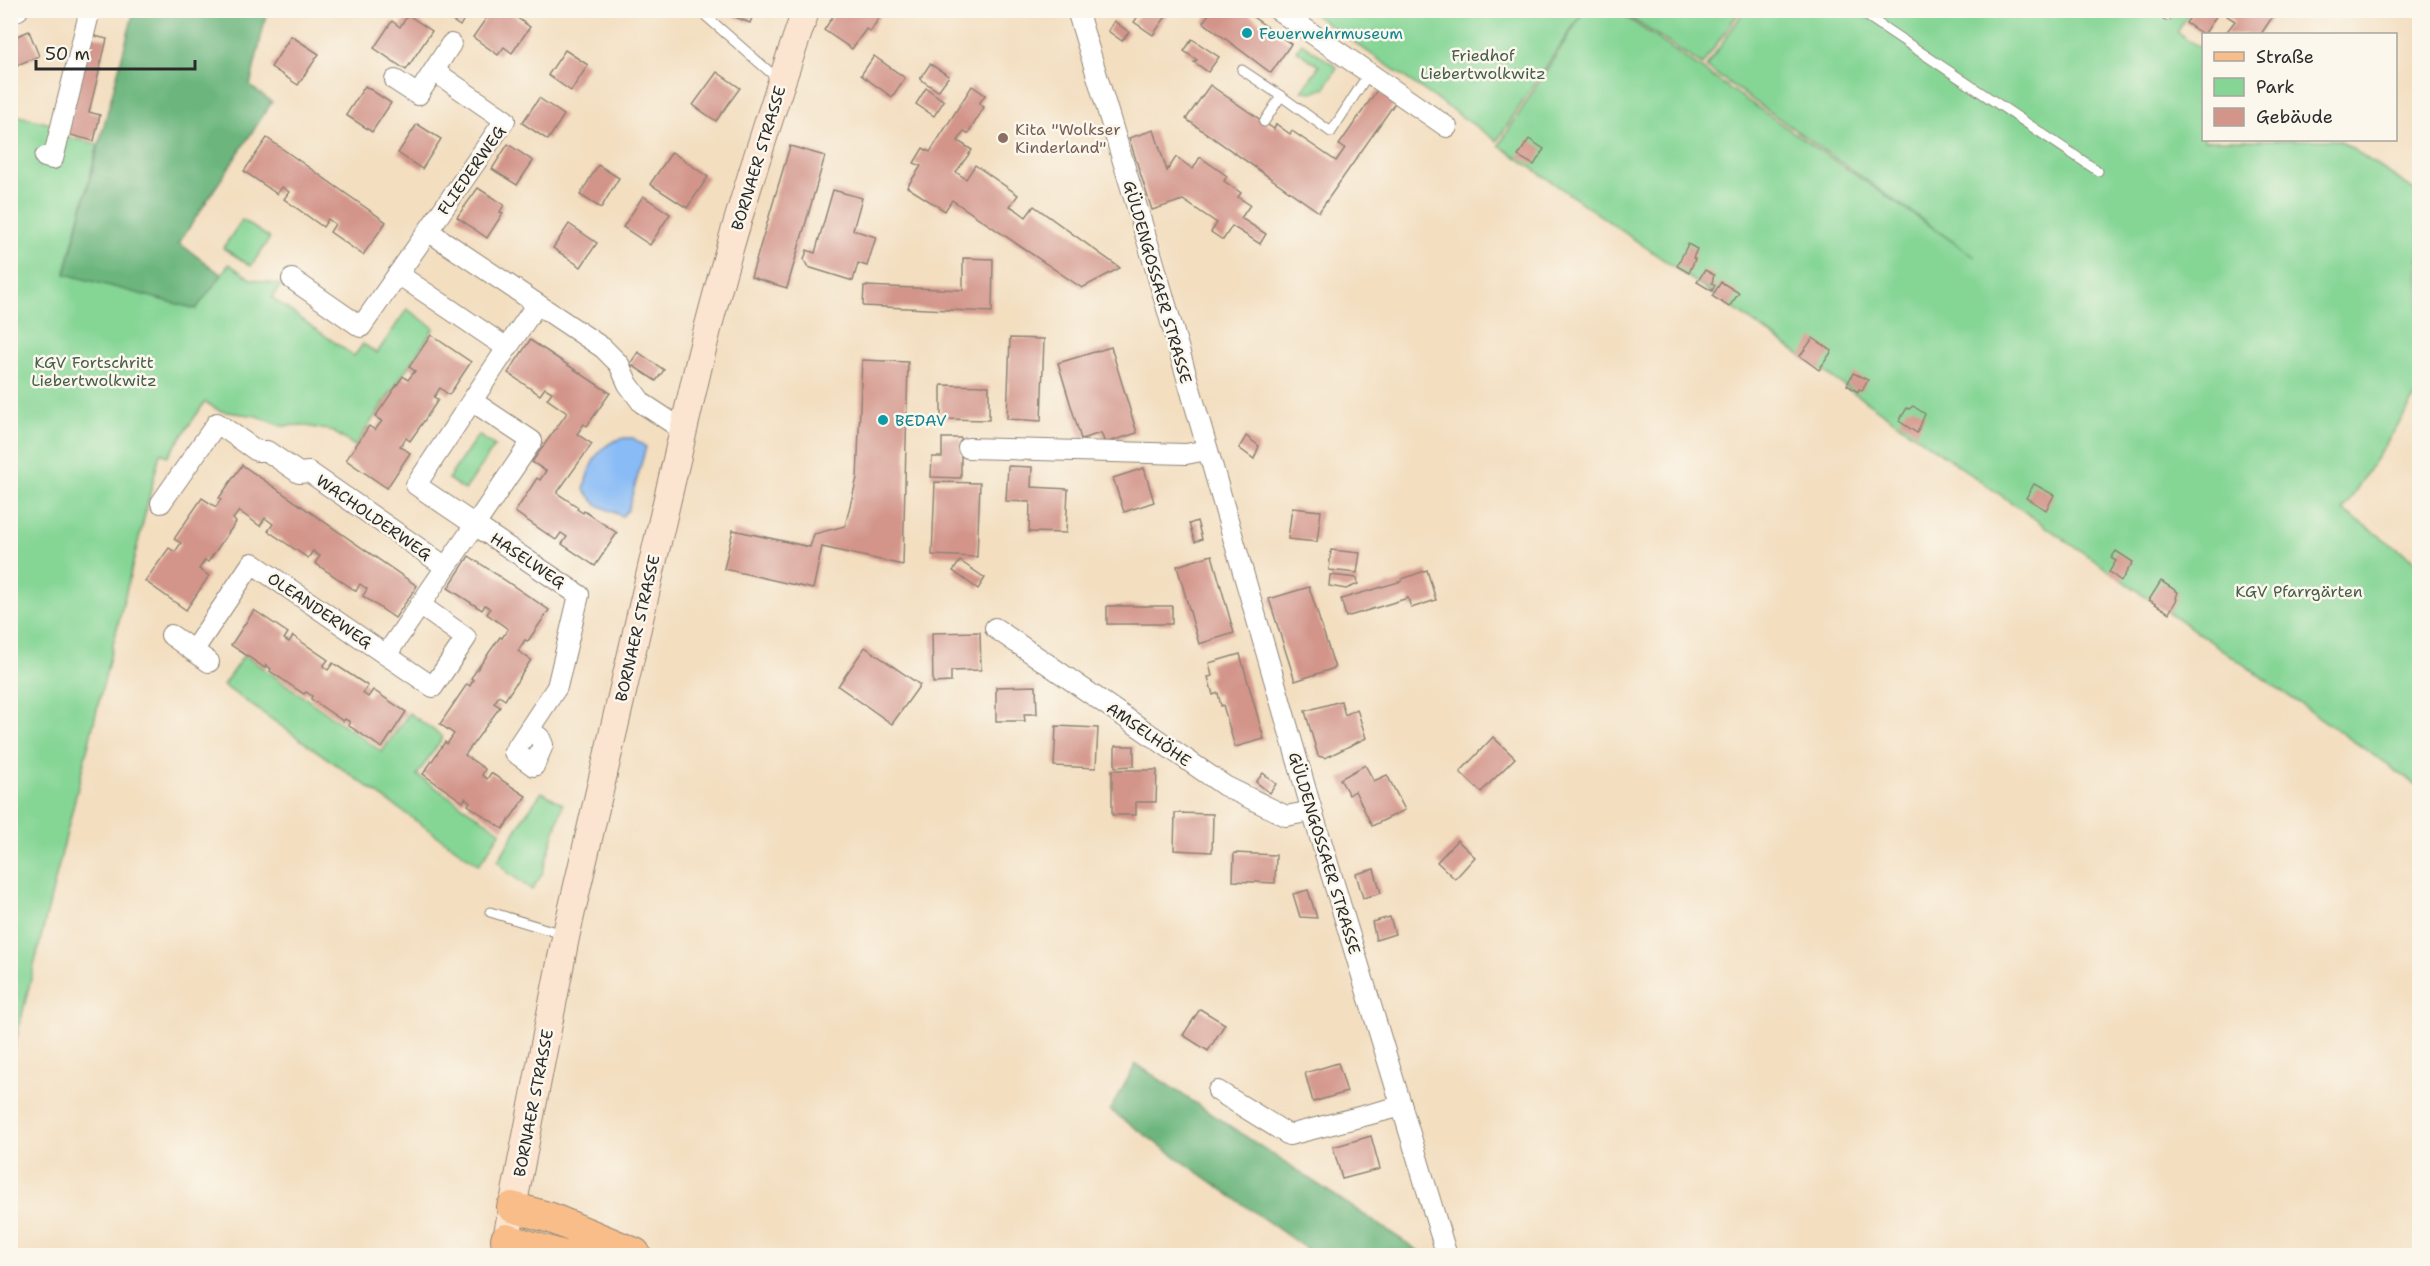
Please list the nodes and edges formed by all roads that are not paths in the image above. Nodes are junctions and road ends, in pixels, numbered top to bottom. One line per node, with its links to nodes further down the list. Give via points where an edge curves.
1 (18, 10): 8 (street)
2 (90, 10): 18 (street, via 53,159)
3 (699, 10): 14 (lane)
4 (806, 10): 14 (main road, BORNAER STRASSE)
5 (1077, 10): 28 (street, GÜLDENGOSSAER STRASSE)
6 (1278, 10): 12 (street)
7 (1858, 10): 19 (lane)
8 (10, 14)
9 (451, 44): 11 (street)
10 (1242, 70): 15 (lane)
11 (434, 71): 13 (street, via 418,95); 20 (street, FLIEDERWEG, via 506,120)
12 (1369, 73): 15 (lane, via 1331,132); 17 (street)
13 (395, 80)
14 (781, 82): 26 (main road, BORNAER STRASSE, via 716,292)
15 (1281, 96): 16 (lane)
16 (1264, 122)
17 (1447, 128)
18 (45, 157)
19 (2098, 171)
20 (428, 231): 21 (street, FLIEDERWEG); 23 (street, FLIEDERWEG)
21 (398, 274): 22 (street, FLIEDERWEG, via 361,327); 24 (street)
22 (292, 279)
23 (537, 304): 24 (street); 26 (street, FLIEDERWEG, via 603,348 619,364 642,404)
24 (507, 348): 25 (street)
25 (472, 401): 30 (street, via 416,485); 30 (street, WACHOLDERWEG, via 532,441)
26 (683, 430): 41 (main road, BORNAER STRASSE)
27 (968, 448): 28 (street, via 1186,454)
28 (1207, 450): 39 (street, GÜLDENGOSSAER STRASSE)
29 (161, 503): 31 (street, WACHOLDERWEG, via 217,423 257,451 267,450 299,473 309,472)
30 (475, 525): 31 (street, WACHOLDERWEG); 38 (street, HASELWEG, via 579,595 557,687)
31 (446, 567): 32 (street, OLEANDERWEG)
32 (420, 605): 36 (street, OLEANDERWEG); 36 (street, OLEANDERWEG, via 466,638 433,687)
33 (995, 628): 39 (street, AMSELHÖHE, via 1225,786 1286,816)
34 (171, 635): 35 (street)
35 (193, 651): 36 (street, OLEANDERWEG, via 252,563); 37 (street)
36 (386, 655)
37 (209, 662)
38 (529, 729)
39 (1312, 811): 43 (street, GÜLDENGOSSAER STRASSE)
40 (490, 912): 41 (lane)
41 (566, 935): 44 (main road, BORNAER STRASSE)
42 (1218, 1091): 43 (street, via 1289,1135)
43 (1402, 1106): 48 (street, GÜLDENGOSSAER STRASSE)
44 (512, 1207): 45 (main road, BORNAER STRASSE); 46 (main road)
45 (505, 1247): 47 (main road)
46 (643, 1254): 47 (main road)
47 (566, 1256)
48 (1447, 1256)

